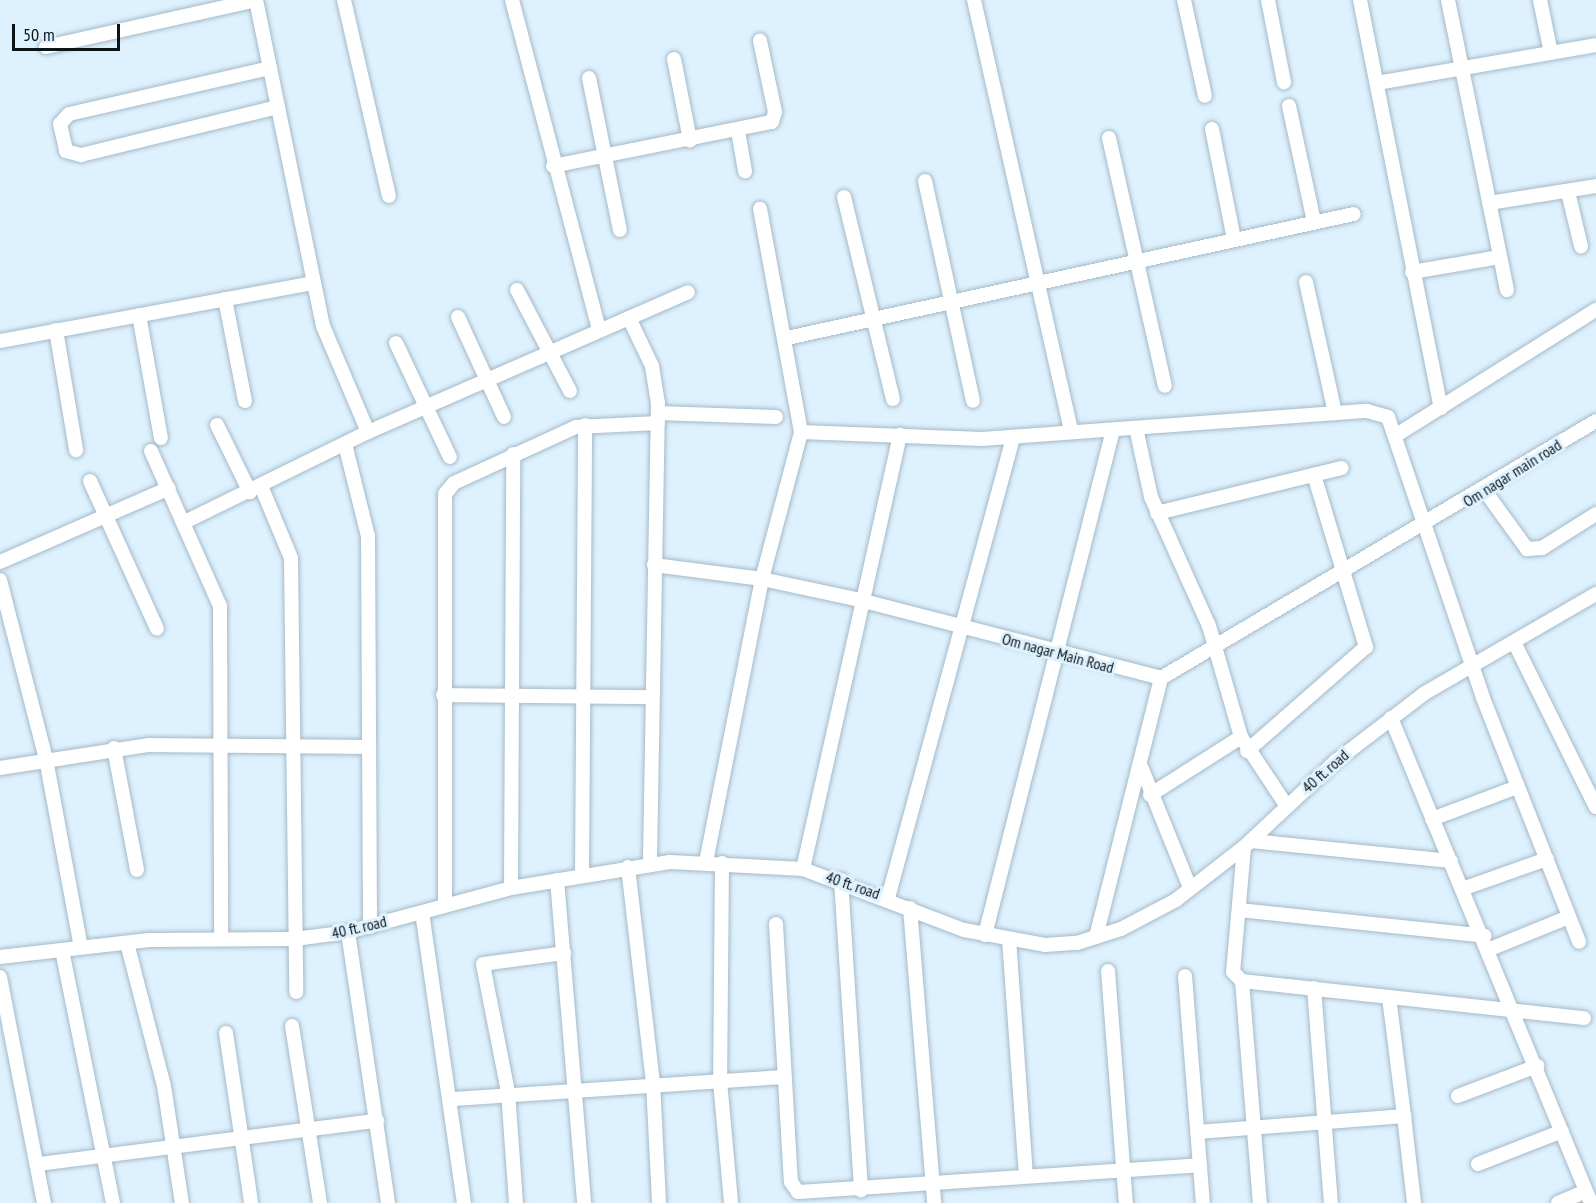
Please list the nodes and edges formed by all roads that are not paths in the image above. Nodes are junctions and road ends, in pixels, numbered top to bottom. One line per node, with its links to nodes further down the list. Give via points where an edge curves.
1 (256, 0): 12 (street); 16 (street)
2 (344, 0): 33 (street)
3 (512, 0): 28 (street)
4 (974, 0): 45 (street)
5 (1184, 0): 20 (street)
6 (1268, 0): 18 (street)
7 (1360, 0): 19 (street)
8 (1448, 0): 15 (street)
9 (1540, 0): 13 (street)
10 (760, 41): 24 (street, via 775,112 772,122)
11 (1596, 45): 13 (street)
12 (46, 47)
13 (1551, 53): 15 (street)
14 (674, 59): 26 (street)
15 (1462, 66): 19 (street); 35 (street)
16 (270, 68): 22 (street); 22 (street, via 69,114 60,124 66,151 81,154)
17 (589, 78): 27 (street)
18 (1284, 82)
19 (1377, 83): 44 (street)
20 (1205, 96)
21 (1290, 106): 38 (street)
22 (278, 107): 47 (street)
23 (1212, 129): 40 (street)
24 (738, 131): 26 (street); 29 (street)
25 (1109, 138): 43 (street)
26 (690, 140): 27 (street)
27 (606, 156): 28 (street); 39 (street)
28 (554, 166): 59 (street)
29 (745, 171)
30 (925, 181): 52 (street)
31 (1596, 186): 32 (street)
32 (1568, 192): 35 (street); 41 (street)
33 (389, 196)
34 (844, 197): 57 (street)
35 (1489, 203): 42 (street)
36 (760, 209): 60 (street)
37 (1354, 214): 38 (street)
38 (1314, 222): 40 (street)
39 (620, 230)
40 (1234, 239): 43 (street)
41 (1581, 246)
42 (1500, 257): 44 (street); 49 (street)
43 (1138, 261): 45 (street); 65 (street)
44 (1412, 272): 71 (street)
45 (1037, 281): 52 (street); 83 (street)
46 (1306, 282): 72 (street)
47 (314, 283): 51 (street); 81 (street, via 338,370)
48 (517, 290): 63 (street)
49 (1507, 290)
50 (688, 292): 56 (street)
51 (225, 299): 54 (street); 68 (street)
52 (953, 302): 57 (street); 69 (street)
53 (1596, 310): 71 (street)
54 (139, 315): 58 (street); 87 (street)
55 (458, 317): 64 (street)
56 (629, 318): 59 (street); 75 (street, via 652,366)
57 (871, 321): 60 (street); 67 (street)
58 (56, 330): 61 (street); 89 (street)
59 (599, 330): 63 (street)
60 (787, 338): 82 (street)
61 (0, 341)
62 (396, 343): 70 (street)
63 (549, 351): 64 (street); 66 (street)
64 (487, 379): 70 (street); 73 (street)
65 (1165, 386)
66 (570, 391)
67 (893, 399)
68 (245, 400)
69 (973, 401)
70 (426, 406): 81 (street); 92 (street)
71 (1441, 408): 84 (street)
72 (1335, 413): 79 (street); 84 (street, via 1378,412 1388,417)
73 (504, 417)
74 (776, 417): 75 (street)
75 (658, 418): 78 (street); 105 (street)
76 (1596, 421): 98 (street, Om nagar main road)
77 (217, 425): 97 (street)
78 (585, 425): 91 (street); 120 (street)
79 (1136, 428): 80 (street); 99 (street)
80 (1113, 429): 83 (street); 115 (street)
81 (368, 432): 88 (street)
82 (801, 432): 85 (street); 107 (street)
83 (1071, 432): 86 (street)
84 (1398, 434): 103 (street)
85 (900, 435): 86 (street); 110 (street)
86 (1013, 437): 111 (street)
87 (161, 438)
88 (345, 444): 97 (street); 126 (street, via 368,536)
89 (76, 450)
90 (151, 451): 96 (street)
91 (513, 454): 118 (street, via 453,483 445,494); 119 (street)
92 (450, 457)
93 (1342, 468): 94 (street)
94 (1314, 475): 99 (street); 106 (street)
95 (90, 481): 100 (street)
96 (169, 488): 100 (street); 102 (street)
97 (255, 489): 102 (street); 125 (street, via 290,549)
98 (1485, 491): 101 (street, via 1527,549 1542,548); 103 (street, Om nagar main road)
99 (1157, 513): 114 (street)
100 (105, 514): 104 (street); 112 (street)
101 (1596, 514)
102 (187, 521): 124 (street, via 220,606)
103 (1427, 523): 106 (street); 116 (street)
104 (0, 562)
105 (654, 565): 107 (street, Om nagar Main Road); 121 (street)
106 (1343, 570): 114 (street); 128 (street, via 1366,641 1365,651)
107 (762, 579): 110 (street, Om nagar Main Road); 140 (street)
108 (0, 580): 129 (street)
109 (1596, 594): 113 (street, 40 ft. road)
110 (860, 600): 111 (street, Om nagar Main Road); 144 (street)
111 (959, 626): 115 (street, Om nagar Main Road); 152 (street)
112 (157, 629)
113 (1515, 644): 116 (street, 40 ft. road); 135 (street)
114 (1218, 649): 117 (street); 123 (street)
115 (1059, 652): 117 (street, Om nagar Main Road); 161 (street)
116 (1473, 664): 122 (street, 40 ft. road); 132 (street)
117 (1161, 678): 130 (street)
118 (443, 695): 119 (street); 153 (street)
119 (510, 695): 120 (street); 149 (street)
120 (582, 696): 121 (street); 146 (street)
121 (651, 697): 141 (street)
122 (1391, 718): 134 (street, 40 ft. road); 136 (street)
123 (1241, 737): 128 (street); 133 (street)
124 (221, 742): 125 (street); 127 (street); 163 (street)
125 (291, 745): 126 (street); 164 (street)
126 (369, 747): 159 (street)
127 (114, 748): 129 (street); 145 (street)
128 (1247, 751): 134 (street)
129 (46, 759): 131 (street); 169 (street)
130 (1140, 764): 133 (street); 162 (street)
131 (0, 768)
132 (1517, 787): 136 (street); 138 (street)
133 (1150, 795): 150 (street)
134 (1286, 805): 137 (street, 40 ft. road)
135 (1596, 807)
136 (1432, 819): 139 (street)
137 (1248, 844): 139 (street); 150 (street, 40 ft. road); 155 (street)
138 (1547, 859): 151 (street); 157 (street)
139 (1451, 861): 151 (street)
140 (706, 862): 141 (street, 40 ft. road); 142 (street, 40 ft. road)
141 (650, 863): 143 (street, 40 ft. road)
142 (722, 863): 144 (street, 40 ft. road); 186 (street)
143 (628, 867): 146 (street, 40 ft. road); 187 (street)
144 (802, 869): 148 (street, 40 ft. road)
145 (137, 870)
146 (582, 874): 147 (street, 40 ft. road)
147 (557, 880): 149 (street, 40 ft. road); 171 (street)
148 (841, 880): 152 (street, 40 ft. road); 208 (street)
149 (511, 888): 153 (street, 40 ft. road)
150 (1190, 888): 162 (street, 40 ft. road, via 1140,920)
151 (1465, 888): 168 (street)
152 (888, 898): 154 (street, 40 ft. road)
153 (445, 905): 156 (street, 40 ft. road)
154 (910, 908): 161 (street, 40 ft. road); 207 (street)
155 (1239, 910): 168 (street); 176 (street, via 1233,972)
156 (422, 912): 159 (street, 40 ft. road); 191 (street)
157 (1569, 917): 166 (street); 168 (street)
158 (776, 924): 185 (street)
159 (370, 927): 160 (street, 40 ft. road)
160 (348, 932): 164 (street, 40 ft. road); 193 (street)
161 (985, 935): 165 (street, 40 ft. road)
162 (1096, 937): 165 (street, 40 ft. road, via 1061,946)
163 (221, 939): 164 (street, 40 ft. road); 167 (street, 40 ft. road)
164 (295, 939): 178 (street)
165 (1009, 939): 206 (street)
166 (1579, 942)
167 (127, 943): 169 (street, 40 ft. road); 200 (street)
168 (1488, 943): 180 (street)
169 (81, 947): 170 (street, 40 ft. road)
170 (62, 950): 172 (street, 40 ft. road); 201 (street)
171 (564, 953): 188 (street); 189 (street, via 483,964)
172 (0, 957)
173 (1108, 971): 205 (street)
174 (1185, 976): 198 (street)
175 (0, 977): 202 (street)
176 (1242, 981): 177 (street); 195 (street)
177 (1314, 988): 179 (street); 194 (street)
178 (296, 992)
179 (1389, 997): 180 (street); 192 (street)
180 (1515, 1011): 181 (street); 184 (street)
181 (1584, 1018)
182 (292, 1026): 196 (street)
183 (226, 1034): 199 (street)
184 (1537, 1066): 190 (street); 197 (street)
185 (784, 1077): 186 (street); 210 (street, via 793,1188)
186 (720, 1081): 187 (street); 221 (street)
187 (653, 1083): 188 (street); 220 (street)
188 (576, 1089): 189 (street); 219 (street)
189 (507, 1092): 191 (street); 218 (street)
190 (1458, 1096)
191 (453, 1099): 217 (street)
192 (1404, 1116): 194 (street); 227 (street)
193 (377, 1120): 196 (street); 216 (street)
194 (1324, 1122): 195 (street); 226 (street)
195 (1252, 1128): 198 (street); 225 (street)
196 (311, 1129): 199 (street); 215 (street)
197 (1562, 1131): 203 (street); 209 (street)
198 (1198, 1132): 204 (street)
199 (242, 1139): 200 (street); 214 (street)
200 (176, 1148): 201 (street); 213 (street)
201 (106, 1156): 202 (street); 212 (street)
202 (39, 1164): 211 (street)
203 (1478, 1164)
204 (1200, 1165): 205 (street); 224 (street)
205 (1123, 1169): 206 (street); 223 (street)
206 (1026, 1175): 207 (street)
207 (933, 1182): 208 (street); 222 (street)
208 (861, 1190): 210 (street)
209 (1589, 1197): 228 (street)
210 (839, 1198)
211 (44, 1203)
212 (113, 1203)
213 (182, 1203)
214 (251, 1203)
215 (320, 1203)
216 (388, 1203)
217 (464, 1203)
218 (516, 1203)
219 (584, 1203)
220 (659, 1203)
221 (730, 1203)
222 (934, 1203)
223 (1126, 1203)
224 (1203, 1203)
225 (1260, 1203)
226 (1331, 1203)
227 (1414, 1203)
228 (1558, 1203)

